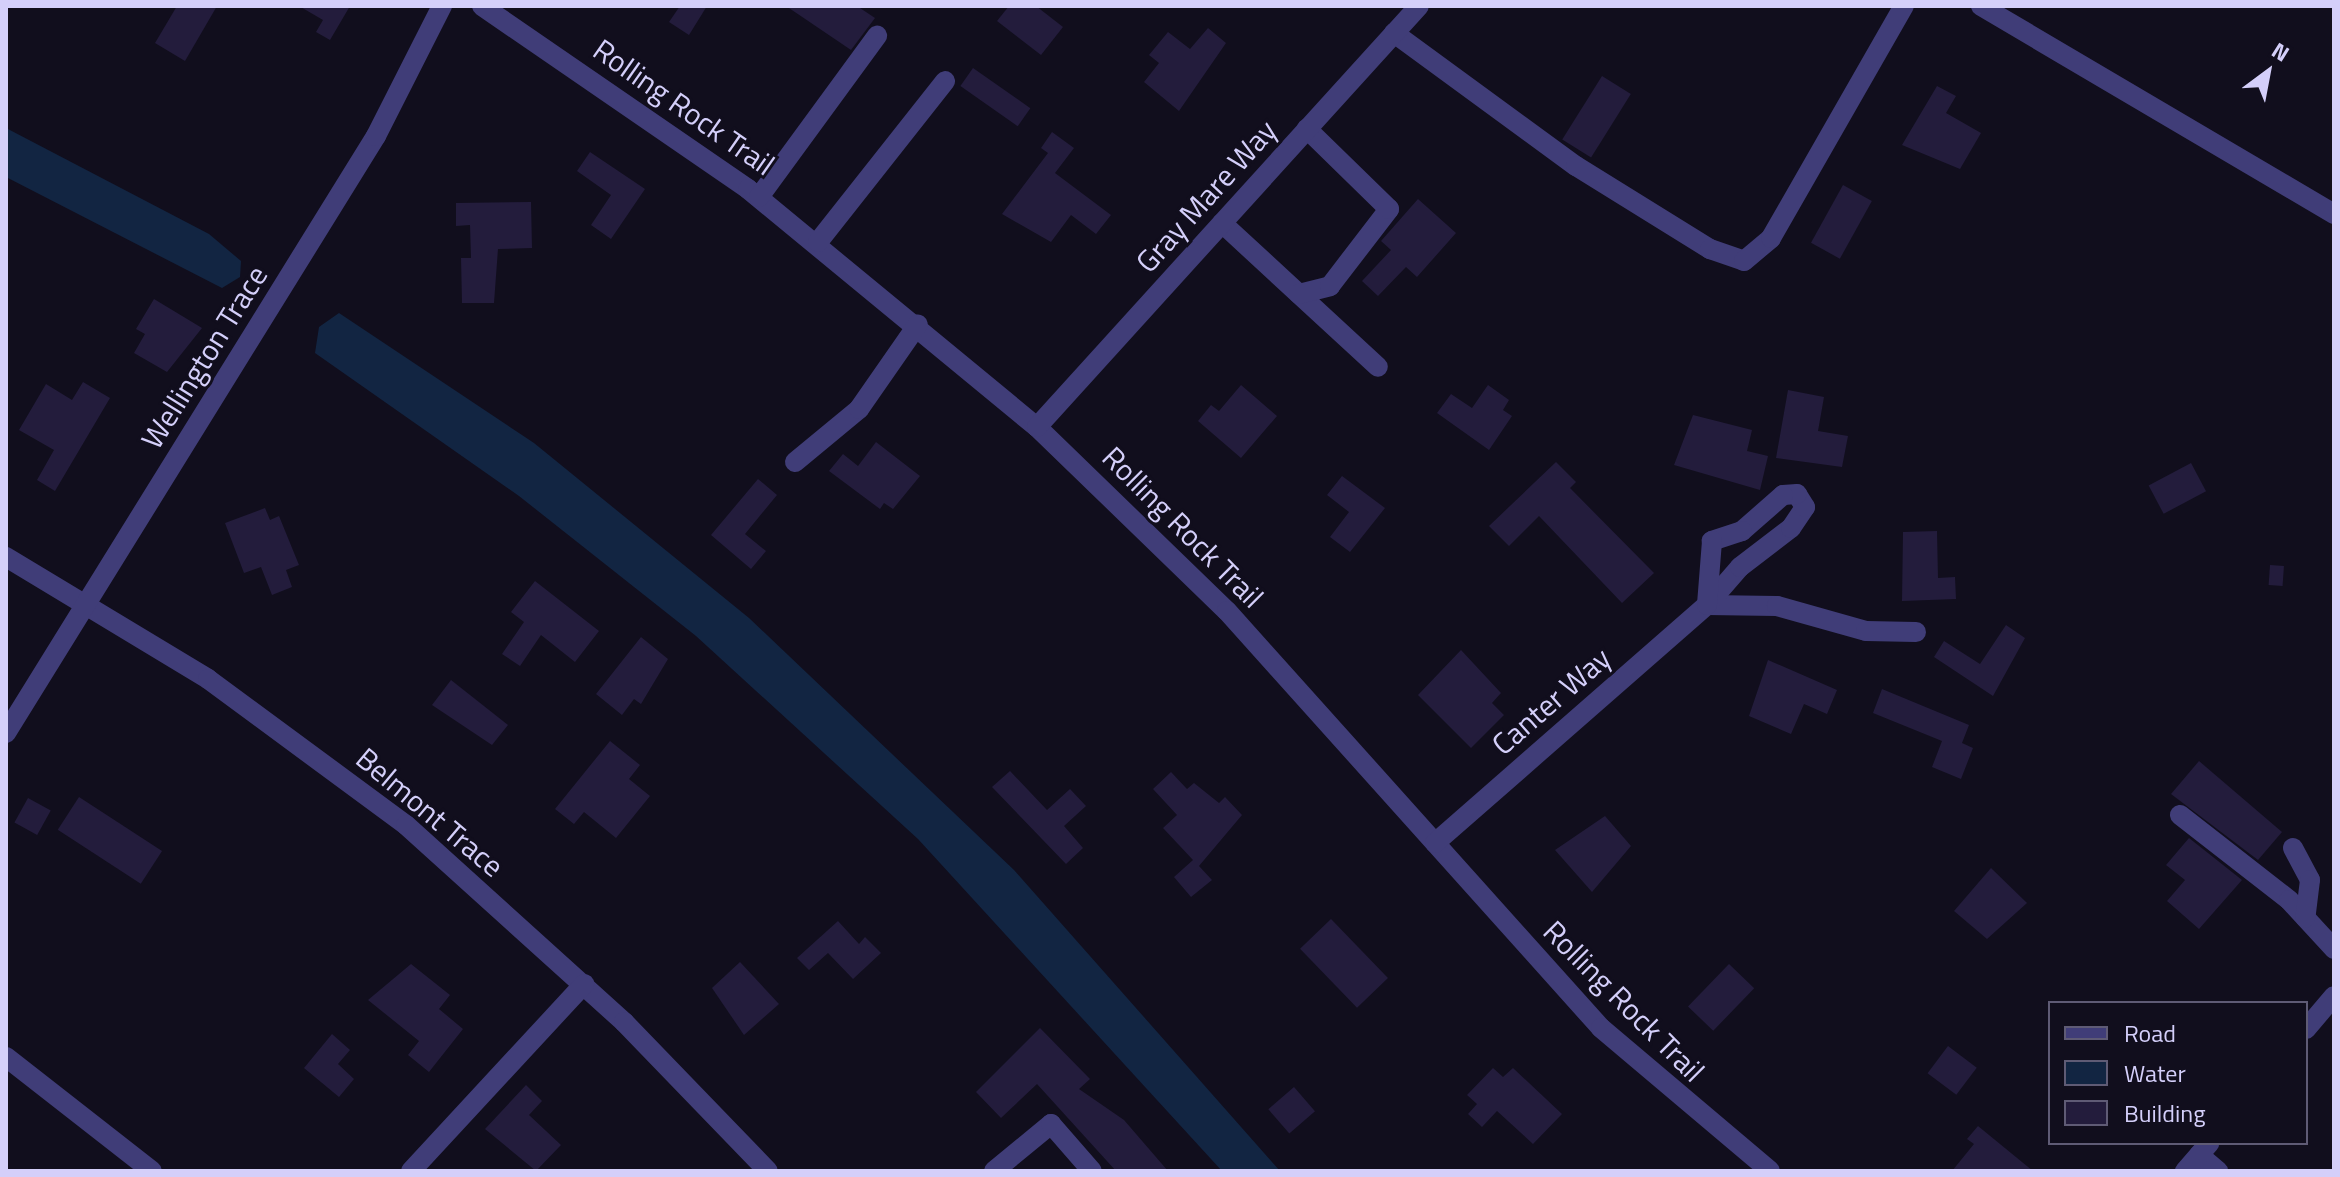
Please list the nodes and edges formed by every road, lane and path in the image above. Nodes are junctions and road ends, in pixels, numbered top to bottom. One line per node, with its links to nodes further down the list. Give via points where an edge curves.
1 (442, 6): 20 (street, Wellington Trace, via 376,136)
2 (482, 6): 10 (street, Rolling Rock Trail)
3 (1419, 6): 6 (street, Gray Mare Way)
4 (1904, 6): 6 (street, via 1771,238 1744,261 1710,249 1576,166)
5 (1981, 6): 11 (street)
6 (1394, 33): 9 (street, Gray Mare Way)
7 (877, 36): 10 (street)
8 (945, 81): 13 (street)
9 (1307, 129): 12 (street, Gray Mare Way); 14 (street, via 1389,209 1330,286)
10 (759, 197): 13 (street, Rolling Rock Trail)
11 (2334, 214)
12 (1222, 223): 14 (street); 17 (street, Gray Mare Way)
13 (818, 242): 15 (street, Rolling Rock Trail)
14 (1299, 294): 16 (street)
15 (918, 324): 17 (street, Rolling Rock Trail); 18 (street, via 859,409)
16 (1378, 367)
17 (1037, 427): 25 (street, Rolling Rock Trail, via 1227,611)
18 (795, 462)
19 (6, 557): 20 (street, Belmont Trace)
20 (86, 604): 23 (street, Wellington Trace); 29 (street, Belmont Trace, via 330,767)
21 (1707, 605): 21 (street, Canter Way, via 1712,541 1742,531 1783,495 1797,494 1805,507 1791,528 1740,567); 22 (street, via 1777,606 1866,631); 25 (street, Canter Way)
22 (1916, 632)
23 (6, 733)
24 (2180, 815): 27 (street)
25 (1435, 843): 39 (street, Rolling Rock Trail, via 1601,1028)
26 (2293, 848): 27 (street, via 2310,880)
27 (2305, 918): 28 (street)
28 (2334, 949)
29 (584, 984): 35 (street); 36 (street, Belmont Trace)
30 (2334, 996): 31 (street)
31 (2308, 1027)
32 (6, 1057): 34 (street)
33 (2204, 1149): 40 (street); 41 (street)
34 (152, 1171)
35 (411, 1171)
36 (768, 1171)
37 (994, 1171): 38 (street, via 1051,1124)
38 (1092, 1171)
39 (1770, 1171)
40 (2185, 1171)
41 (2218, 1171)

